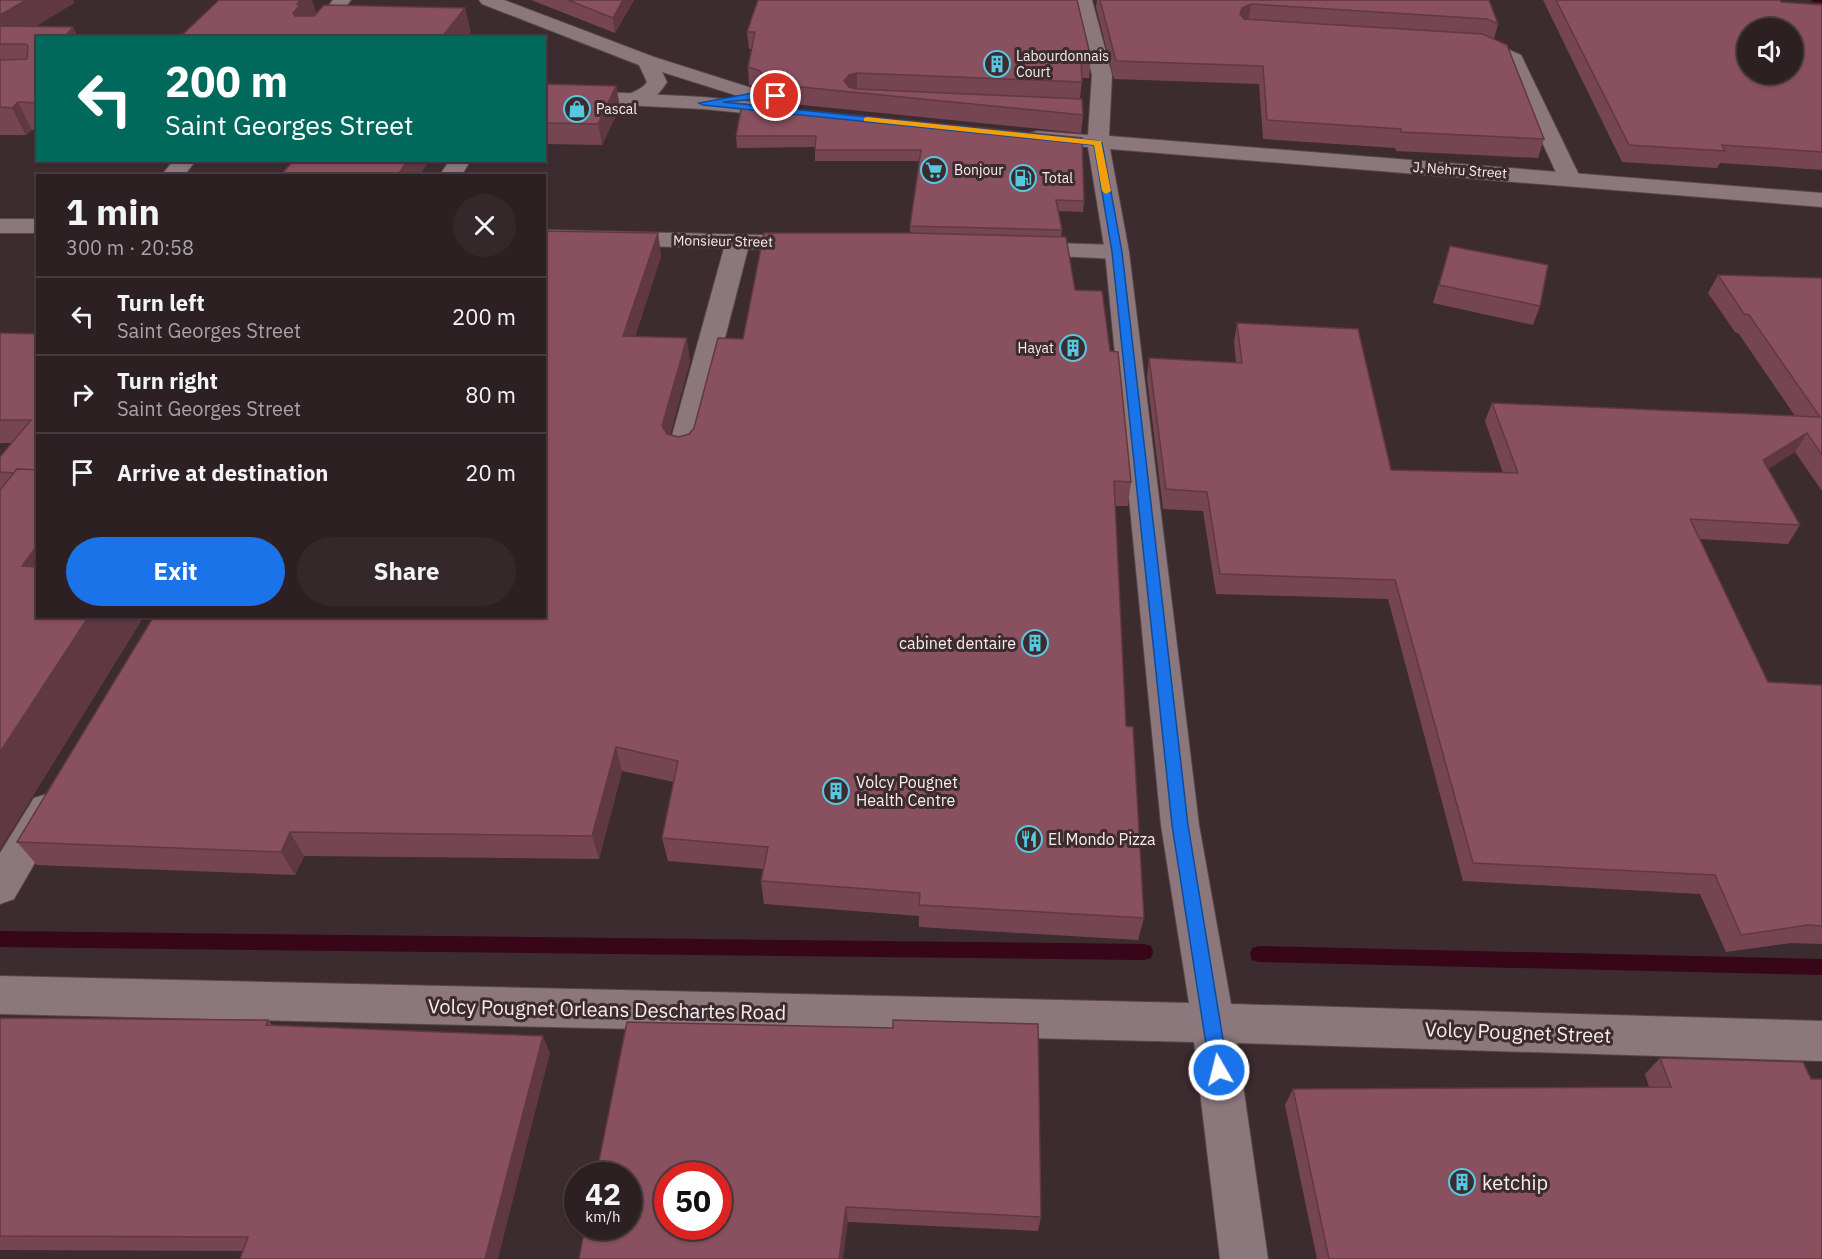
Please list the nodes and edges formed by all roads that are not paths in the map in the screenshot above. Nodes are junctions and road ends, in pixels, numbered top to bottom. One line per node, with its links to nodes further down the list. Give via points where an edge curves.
1 (342, 0): 4 (main road)
2 (488, 0): 6 (main road)
3 (1083, 0): 12 (main road, via 1102,75 1088,108)
4 (314, 36)
5 (1458, 43): 15 (main road, via 1481,45 1514,59)
6 (647, 61): 8 (main road); 9 (main road, via 657,82 651,92)
7 (546, 95): 9 (main road)
8 (753, 95): 10 (main road); 10 (main road, via 806,105)
9 (632, 100): 10 (main road)
10 (703, 103)
11 (1016, 135): 12 (main road, J. Nehru Street)
12 (1098, 143): 15 (main road, J. Nehru Street); 23 (main road)
13 (184, 162): 14 (main road)
14 (174, 174)
15 (1570, 178): 16 (main road, J. Nehru Street)
16 (1822, 200)
17 (0, 226): 18 (main road)
18 (36, 226)
19 (546, 237): 20 (main road, Monsieur Street)
20 (738, 241): 21 (main road, Monsieur Street); 24 (main road)
21 (833, 244)
22 (999, 248): 23 (main road)
23 (1117, 252): 28 (main road, via 1180,825)
24 (682, 450)
25 (67, 777): 26 (main road)
26 (0, 887)
27 (0, 995): 28 (main road, Volcy Pougnet Orleans Deschartes Road)
28 (1213, 1023): 29 (main road, Volcy Pougnet Street); 30 (main road)
29 (1822, 1041)
30 (1244, 1259)

